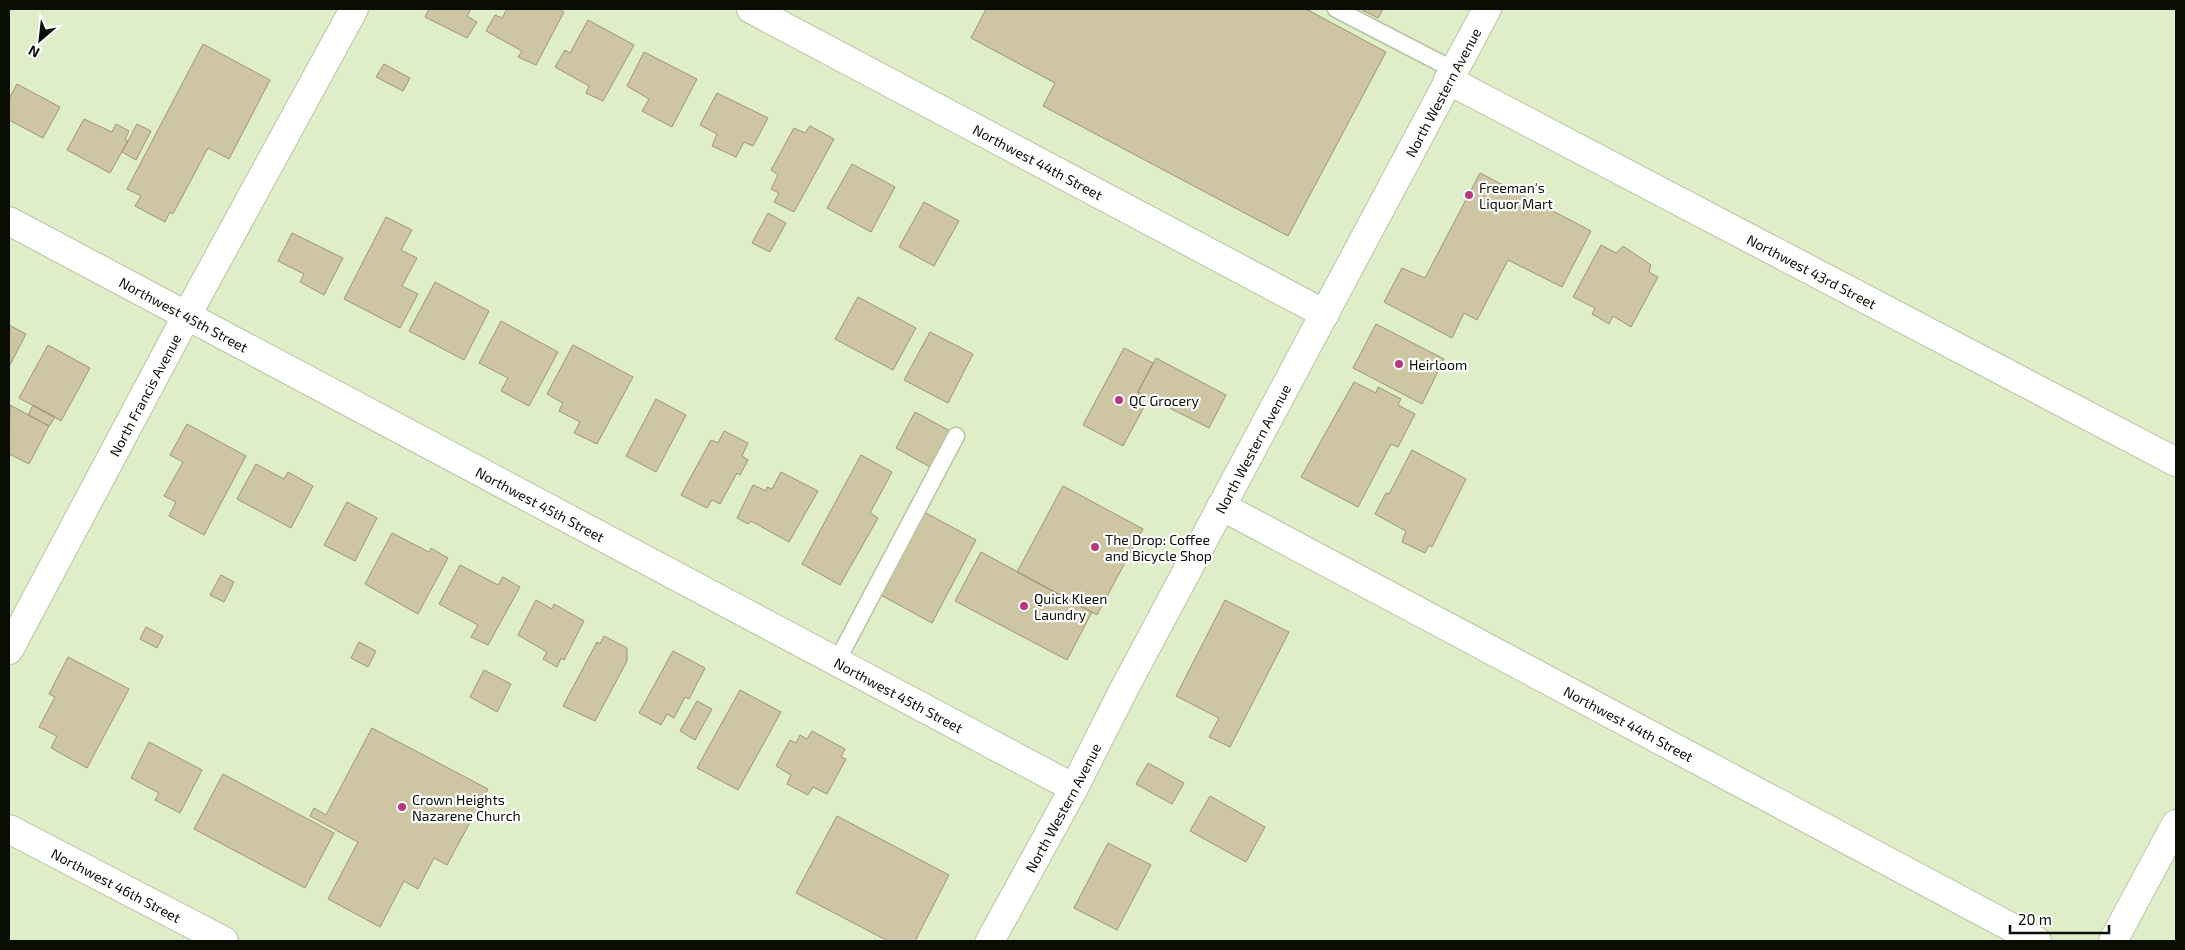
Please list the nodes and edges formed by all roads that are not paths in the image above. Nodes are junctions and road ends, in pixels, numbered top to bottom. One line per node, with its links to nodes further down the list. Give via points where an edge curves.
1 (354, 9): 8 (street, North Francis Avenue)
2 (751, 9): 7 (street, Northwest 44th Street)
3 (1336, 9): 5 (lane)
4 (1487, 9): 5 (street, North Western Avenue)
5 (1451, 75): 7 (street, North Western Avenue); 10 (street, Northwest 43rd Street)
6 (9, 221): 8 (street, Northwest 45th Street)
7 (1325, 314): 11 (street, North Western Avenue)
8 (187, 315): 12 (street, North Francis Avenue); 13 (street, Northwest 45th Street)
9 (956, 436): 13 (lane)
10 (2176, 462)
11 (1221, 506): 14 (street, North Western Avenue); 19 (street, Northwest 44th Street)
12 (9, 650)
13 (837, 661): 14 (street, Northwest 45th Street)
14 (1074, 788): 18 (street, North Western Avenue)
15 (2176, 824): 20 (street)
16 (9, 829): 17 (street, Northwest 46th Street)
17 (224, 941)
18 (990, 941)
19 (2036, 941)
20 (2113, 941)

